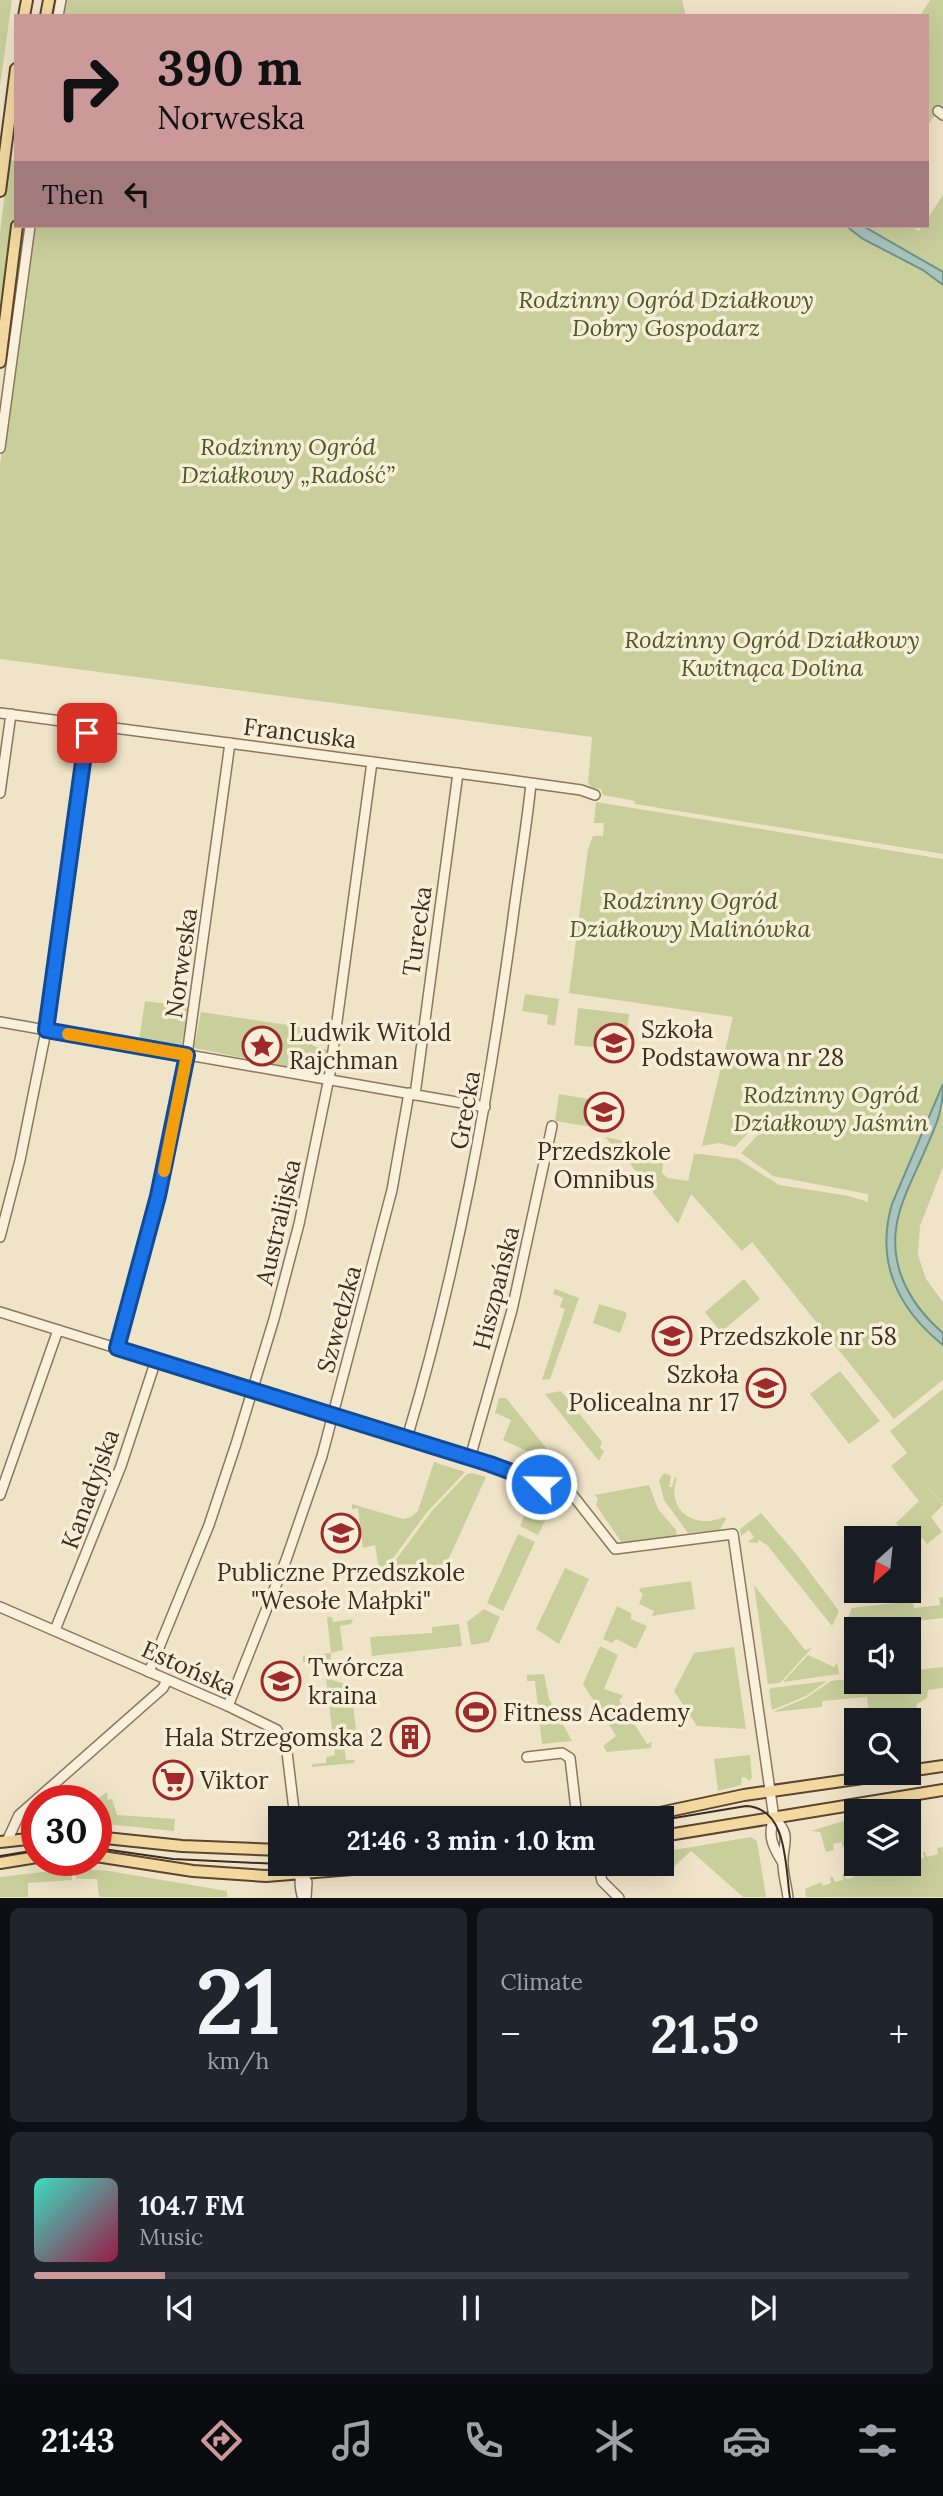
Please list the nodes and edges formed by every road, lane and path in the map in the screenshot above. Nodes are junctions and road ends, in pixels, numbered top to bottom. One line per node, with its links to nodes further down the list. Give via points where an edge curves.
1 (14, 84): 2 (main road)
2 (0, 191)
3 (18, 228): 5 (main road)
4 (30, 228): 6 (street)
5 (0, 362)
6 (0, 448)
7 (0, 713): 8 (street, Francuska)
8 (10, 714): 9 (street, Francuska); 14 (street)
9 (89, 724): 10 (street, Francuska); 17 (street)
10 (230, 743): 11 (street, Francuska); 18 (street, Norweska)
11 (372, 762): 12 (street, Francuska); 19 (street, Australijska)
12 (458, 774): 13 (street, Francuska); 20 (street, Turecka)
13 (531, 783): 15 (street, Francuska); 21 (street, Grecka)
14 (0, 793)
15 (595, 795)
16 (0, 1022): 17 (street)
17 (46, 1030): 18 (street); 23 (street)
18 (187, 1055): 19 (street); 26 (street, Norweska, via 155,1209)
19 (328, 1080): 20 (street); 28 (street, Australijska, via 299,1224)
20 (412, 1094): 21 (street); 29 (street, Szwedzka)
21 (485, 1107): 30 (street, Grecka, via 455,1259)
22 (552, 1126): 31 (street, Hiszpańska, via 512,1310)
23 (0, 1237)
24 (0, 1312): 25 (street)
25 (58, 1330): 26 (street); 32 (street)
26 (117, 1348): 27 (street)
27 (156, 1360): 28 (street); 34 (street, Kanadyjska, via 121,1466)
28 (253, 1390): 29 (street); 35 (street, Australijska, via 212,1515)
29 (333, 1416): 30 (street); 37 (street, Szwedzka, via 302,1516)
30 (407, 1438): 31 (street)
31 (470, 1458): 43 (street, via 531,1479 538,1477 541,1483 572,1493 615,1549 733,1534)
32 (0, 1494)
33 (0, 1607): 34 (street, Estońska)
34 (55, 1630): 35 (street, Estońska)
35 (149, 1672): 36 (street, Estońska)
36 (167, 1680): 37 (street, Estońska); 50 (street, via 19,1815)
37 (228, 1706): 44 (street, Estońska, via 280,1733)
38 (527, 1757): 45 (street, via 562,1753 570,1758)
39 (943, 1766): 40 (main road)
40 (921, 1769)
41 (844, 1781): 43 (main road)
42 (943, 1790): 47 (main road)
43 (770, 1791): 46 (main road); 47 (street)
44 (294, 1806)
45 (576, 1806)
46 (674, 1809)
47 (774, 1818): 48 (main road); 55 (street, via 785,1832); 55 (street, via 769,1833)
48 (674, 1834)
49 (112, 1839): 51 (main road)
50 (4, 1842)
51 (268, 1850)
52 (112, 1858): 56 (main road, via 227,1875)
53 (21, 1860): 54 (main road)
54 (0, 1863)
55 (783, 1863): 61 (street)
56 (282, 1876)
57 (303, 1876): 59 (street)
58 (601, 1876): 60 (street)
59 (305, 1898)
60 (619, 1898)
61 (788, 1898)

